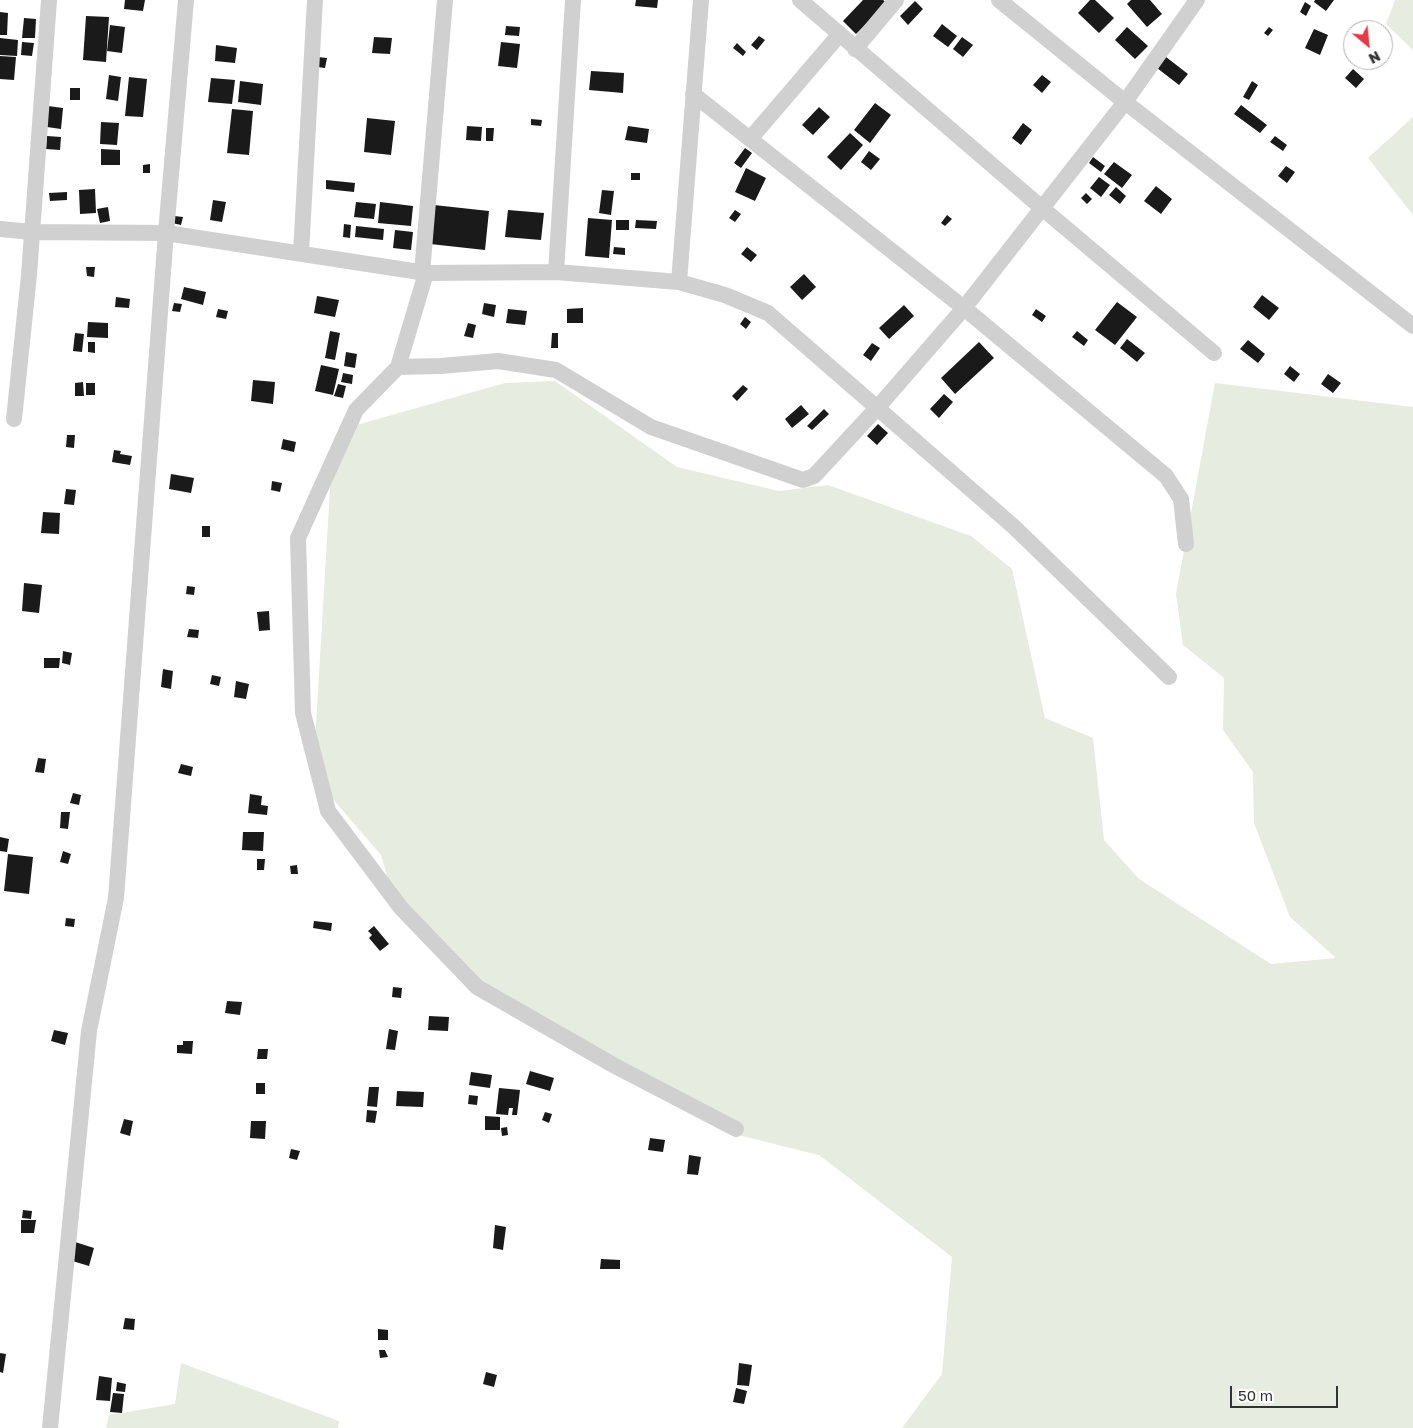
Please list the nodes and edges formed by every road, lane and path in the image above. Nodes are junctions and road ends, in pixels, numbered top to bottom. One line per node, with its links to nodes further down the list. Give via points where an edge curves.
1 (49, 0): 18 (street)
2 (186, 0): 19 (street)
3 (316, 0): 20 (street)
4 (445, 0): 22 (street)
5 (573, 0): 21 (street)
6 (700, 0): 13 (street)
7 (800, 0): 11 (street)
8 (896, 0): 12 (street)
9 (999, 0): 14 (street)
10 (1197, 0): 14 (street)
11 (840, 35): 12 (street); 15 (street)
12 (855, 48): 16 (street)
13 (693, 94): 15 (street); 23 (street)
14 (1125, 102): 16 (street); 25 (street)
15 (750, 139): 24 (street)
16 (1042, 208): 24 (street); 26 (street)
17 (0, 229): 18 (street)
18 (32, 232): 19 (street); 29 (street)
19 (166, 233): 20 (street); 33 (street, via 116,898 89,1031)
20 (301, 253): 22 (street)
21 (556, 272): 22 (street); 23 (street)
22 (424, 273): 27 (street)
23 (679, 282): 28 (street, via 725,294 768,313)
24 (964, 308): 28 (street); 30 (street, via 1166,476 1180,499)
25 (1413, 326)
26 (1214, 353)
27 (398, 367): 28 (street, via 498,361 556,370 651,427 803,480 814,476); 32 (street, via 356,410 298,538 303,712 328,811 401,908 477,987 615,1066)
28 (878, 407): 31 (street, via 1013,526)
29 (14, 419)
30 (1186, 544)
31 (1170, 677)
32 (736, 1129)
33 (50, 1428)

